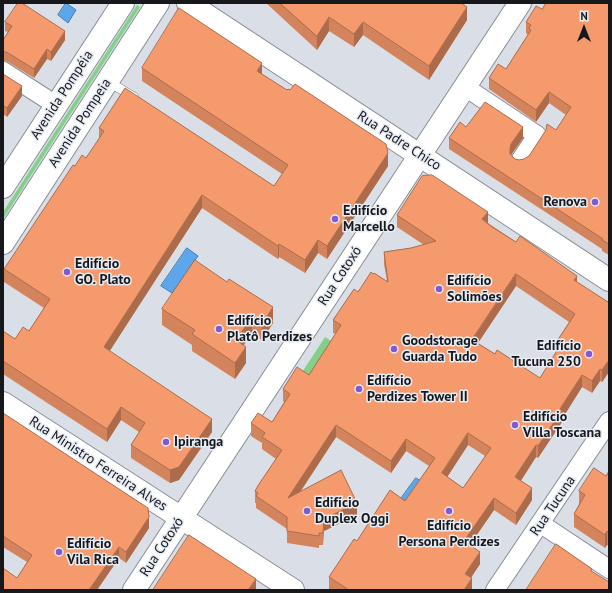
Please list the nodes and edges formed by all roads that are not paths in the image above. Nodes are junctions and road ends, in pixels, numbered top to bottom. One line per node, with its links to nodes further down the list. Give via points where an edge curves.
1 (123, 3): 8 (street, Avenida Pompéia)
2 (158, 3): 6 (street, Avenida Pompeia)
3 (188, 3): 10 (street, Rua Padre Chico)
4 (520, 3): 7 (street, Rua Cotoxó)
5 (3, 70): 8 (street)
6 (108, 81): 9 (lane); 13 (street, Avenida Pompeia)
7 (465, 87): 10 (street, Rua Cotoxó); 11 (street, via 537,135)
8 (56, 104): 12 (street, Avenida Pompéia)
9 (145, 104)
10 (420, 155): 14 (street, Rua Padre Chico); 17 (street, Rua Cotoxó)
11 (520, 161)
12 (3, 188)
13 (3, 243)
14 (609, 280)
15 (3, 403): 17 (street, Rua Ministro Ferreira Alves)
16 (609, 421): 18 (street, Rua Tucuna)
17 (181, 517): 20 (street, Rua Cotoxó); 21 (street, Rua Ministro Ferreira Alves)
18 (541, 524): 19 (street); 22 (street, Rua Tucuna)
19 (609, 570)
20 (134, 590)
21 (293, 590)
22 (495, 590)

